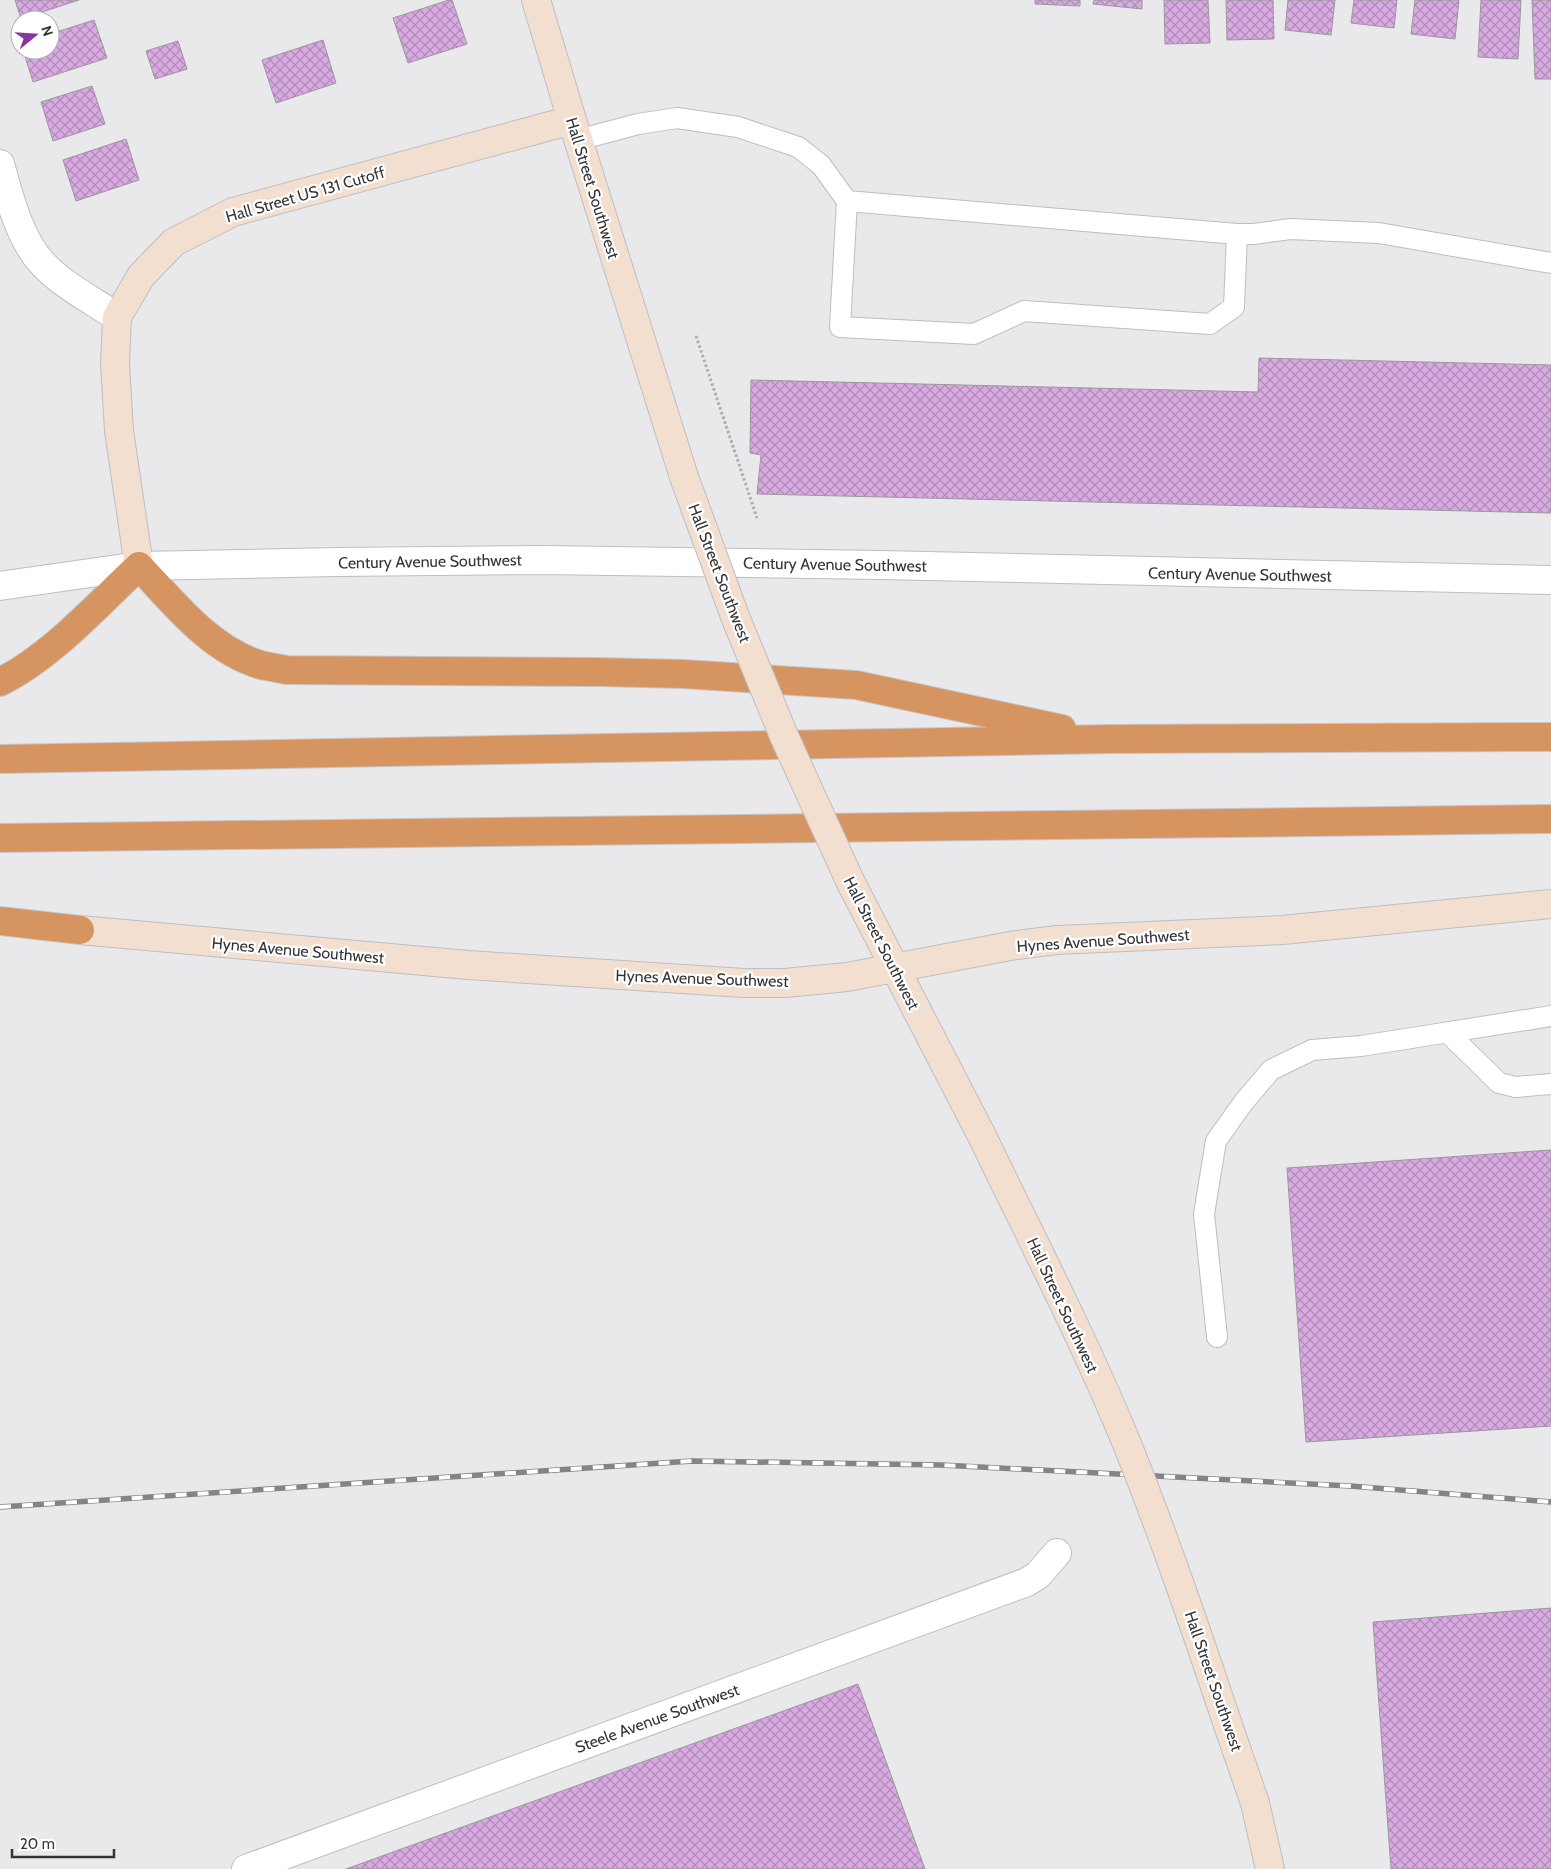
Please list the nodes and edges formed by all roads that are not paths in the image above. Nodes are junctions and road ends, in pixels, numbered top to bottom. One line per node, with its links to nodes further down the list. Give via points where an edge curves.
1 (536, 0): 2 (main road, Hall Street Southwest)
2 (575, 130): 4 (lane, via 677,118 738,127 798,147 821,165); 7 (main road, Hall Street US 131 Cutoff, via 233,212 174,242 141,276); 21 (main road, Hall Street Southwest, bridge, via 684,477 740,628 784,736)
3 (0, 164): 7 (street, via 27,242 42,263)
4 (847, 201): 5 (lane); 5 (lane, via 840,327 974,334 1024,311 1210,324 1234,308)
5 (1237, 234): 6 (lane, via 1290,229 1379,233)
6 (1551, 263)
7 (117, 316): 8 (main road, Hall Street US 131 Cutoff, via 114,364 119,431)
8 (139, 566): 9 (street, Century Avenue Southwest, via 544,560); 10 (street, Century Avenue Southwest); 11 (highway, via 31,664); 13 (highway, via 193,623 214,640 253,662 287,670 625,672 856,685)
9 (1551, 580)
10 (0, 586)
11 (0, 682)
12 (1551, 737): 13 (highway)
13 (1110, 739): 14 (highway)
14 (0, 759)
15 (1551, 819): 16 (highway)
16 (0, 838)
17 (1551, 904): 21 (main road, Hynes Avenue Southwest, via 1282,930 1057,940)
18 (0, 922): 20 (highway)
19 (0, 930): 20 (street, Hynes Avenue Southwest)
20 (80, 930): 21 (main road, Hynes Avenue Southwest, via 468,965 744,983 815,981)
21 (894, 969): 28 (main road, Hall Street Southwest, bridge, via 982,1136 1093,1366 1126,1443 1186,1597 1255,1803)
22 (1551, 1016): 23 (lane)
23 (1448, 1033): 24 (lane, via 1499,1083 1516,1087); 25 (lane, via 1312,1050 1272,1070 1243,1103 1216,1141 1204,1214)
24 (1551, 1084)
25 (1217, 1337)
26 (1058, 1552): 27 (street, Steele Avenue Southwest, via 1047,1567 1027,1582)
27 (246, 1869)
28 (1270, 1869)

